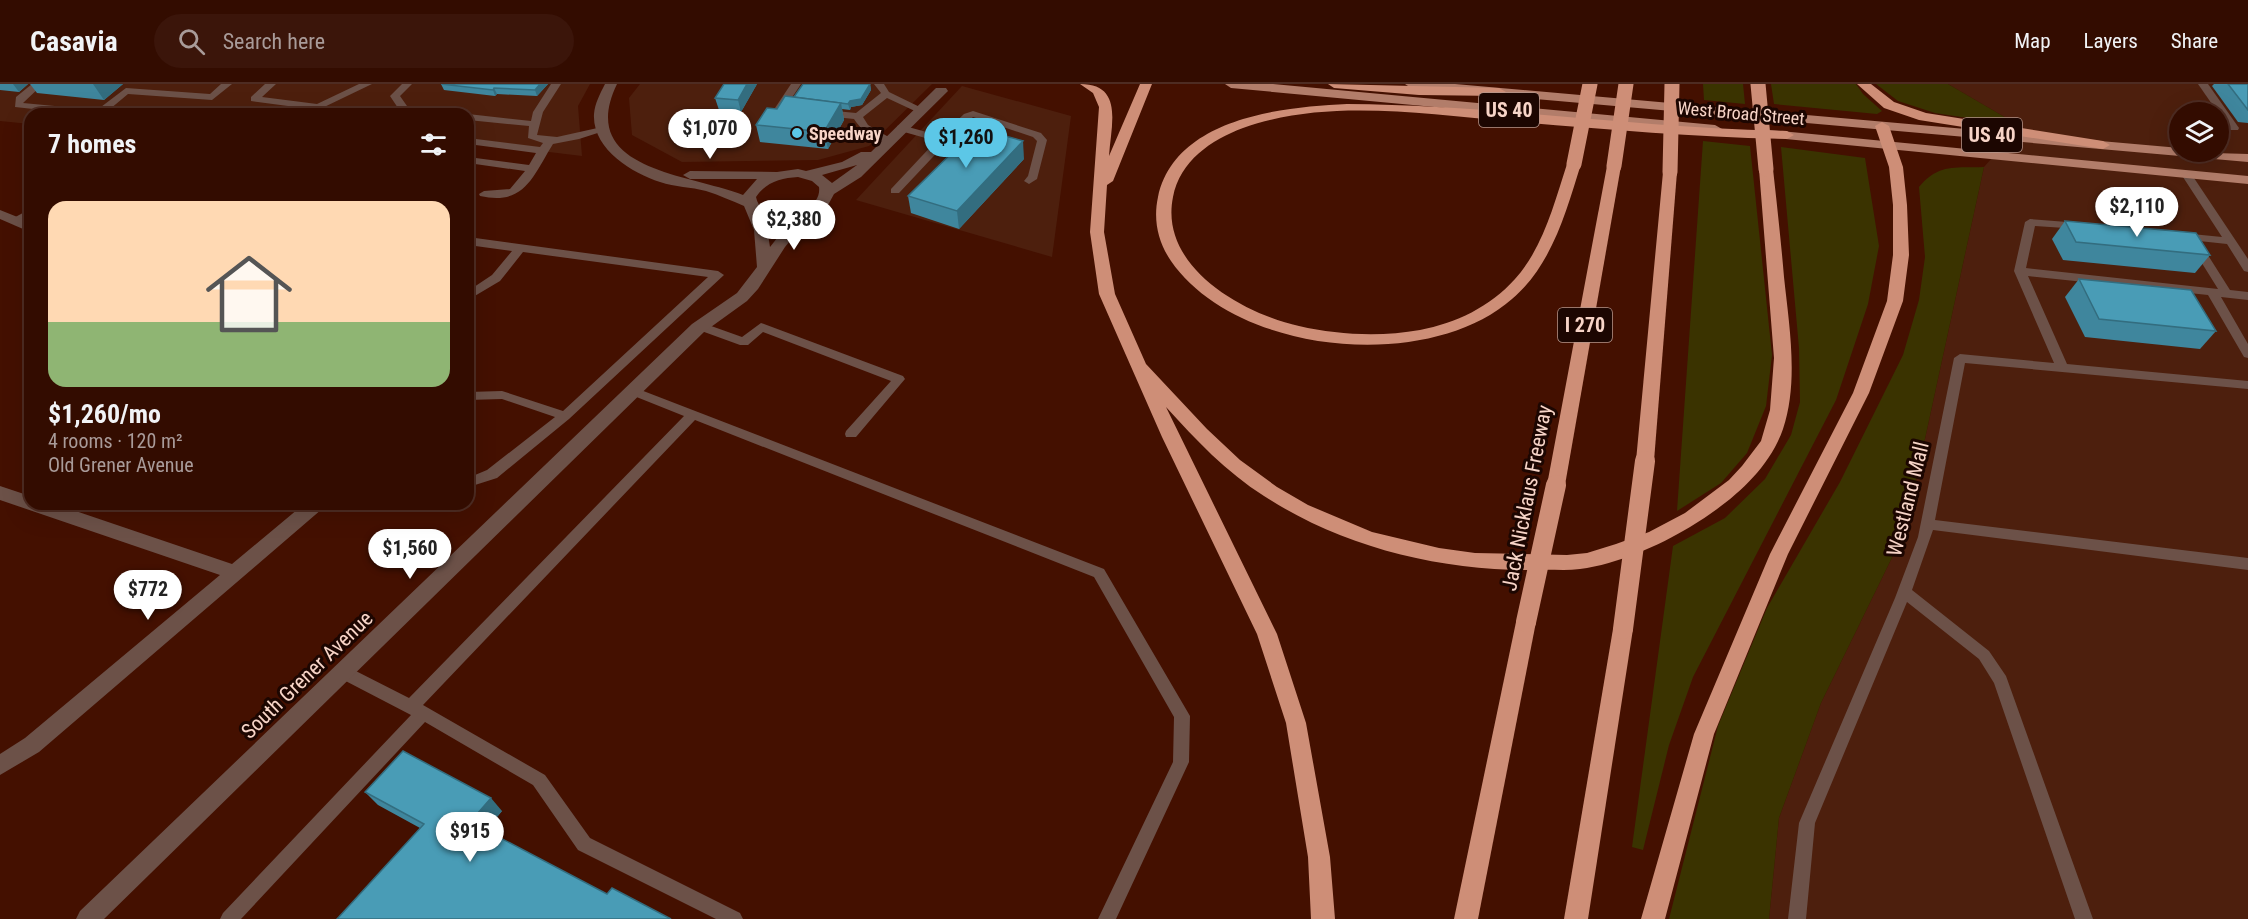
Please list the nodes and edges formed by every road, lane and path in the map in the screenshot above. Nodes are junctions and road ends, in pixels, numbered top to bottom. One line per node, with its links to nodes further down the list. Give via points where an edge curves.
1 (38, 84): 25 (lane, via 19,99 18,105)
2 (227, 84): 21 (lane, via 212,97)
3 (271, 84): 4 (lane, via 255,99 318,107)
4 (367, 84)
5 (407, 84): 27 (lane, via 395,96)
6 (556, 84): 33 (lane)
7 (611, 84): 37 (street, via 600,107)
8 (796, 84): 28 (lane, via 780,108)
9 (879, 84): 24 (lane)
10 (1086, 84): 57 (highway, via 1098,91 1106,107)
11 (1146, 84): 57 (highway)
12 (1231, 84): 38 (main road, West Broad Street / US 40)
13 (1334, 84): 23 (highway)
14 (1411, 84): 23 (main road, West Broad Street / US 40)
15 (1590, 84): 38 (highway, bridge, via 1574,164 1550,238 1508,296 1476,317 1443,329 1407,338 1364,340 1292,330 1261,320 1234,307 1189,274 1164,234 1165,195 1184,159 1224,130 1269,116 1390,108 1705,134)
16 (1626, 84): 105 (highway, Jack Nicklaus Freeway / I 270, bridge, via 1556,485)
17 (1672, 84): 106 (highway, bridge, via 1670,172 1645,461 1623,629)
18 (1758, 84): 80 (highway, bridge, via 1784,356 1774,428 1766,446 1732,489 1695,516 1652,539 1586,561 1524,563 1466,560 1398,546 1332,526 1269,491 1222,454)
19 (1863, 84): 43 (highway, via 1888,105 1924,117)
20 (2203, 84): 36 (lane)
21 (130, 87): 26 (lane)
22 (941, 91): 29 (street)
23 (1499, 93): 34 (main road, West Broad Street / US 40)
24 (886, 94): 29 (lane); 31 (lane)
25 (50, 108)
26 (108, 108)
27 (403, 108)
28 (791, 109)
29 (921, 110): 35 (street)
30 (813, 111): 31 (lane)
31 (858, 116): 41 (lane, via 864,127)
32 (474, 118): 33 (lane)
33 (535, 124): 40 (lane, via 532,136)
34 (1882, 126): 43 (main road, West Broad Street / US 40); 44 (highway)
35 (902, 128): 39 (lane); 41 (street)
36 (2234, 128)
37 (602, 130): 40 (lane); 48 (street, via 616,150)
38 (1787, 135): 44 (main road, West Broad Street / US 40)
39 (943, 140): 54 (lane, via 970,114 1037,135 1042,140); 55 (lane)
40 (549, 141): 45 (lane)
41 (888, 141): 51 (street, via 847,165); 56 (street, via 856,174)
42 (474, 142): 45 (lane)
43 (2103, 145): 46 (main road, West Broad Street / US 40)
44 (1890, 147): 52 (main road, West Broad Street / US 40); 107 (highway, via 1896,167 1901,230 1895,301 1860,393 1779,554 1704,734)
45 (543, 151): 49 (lane)
46 (2248, 158)
47 (474, 161): 49 (lane)
48 (638, 167): 50 (street, via 704,176); 59 (street, via 661,177 705,187)
49 (532, 169): 58 (lane, via 518,190 509,195)
50 (780, 174): 51 (street); 59 (street, via 753,189 749,197)
51 (810, 174): 56 (street, via 820,178)
52 (2186, 174): 53 (main road, West Broad Street / US 40); 68 (lane)
53 (2248, 180)
54 (1029, 181)
55 (895, 191)
56 (828, 192): 62 (street, via 819,208)
57 (1100, 193): 80 (highway, via 1097,232 1107,294)
58 (484, 195)
59 (753, 208): 62 (street, via 778,219); 71 (street, via 761,230)
60 (0, 214): 63 (street)
61 (24, 215): 63 (lane)
62 (803, 216): 71 (street, South Grener Avenue)
63 (15, 220): 64 (street)
64 (24, 224)
65 (2087, 227): 73 (lane, via 2030,222)
66 (2168, 235): 67 (lane)
67 (2192, 237): 68 (lane); 76 (lane)
68 (2231, 241): 72 (lane)
69 (474, 242): 70 (lane)
70 (520, 248): 74 (lane, via 496,278); 86 (lane, via 718,275)
71 (764, 266): 78 (street, South Grener Avenue, via 742,297)
72 (2248, 268)
73 (2020, 272): 75 (lane); 81 (lane)
74 (474, 292)
75 (2211, 292): 76 (lane); 79 (lane)
76 (2226, 293): 77 (lane)
77 (2248, 296)
78 (700, 326): 83 (street, South Grener Avenue); 87 (lane, via 744,342 761,327 899,379)
79 (2248, 354)
80 (1139, 366): 104 (highway, via 1267,633 1296,723 1319,856)
81 (2062, 366): 82 (lane, Westland Mall); 93 (lane, Westland Mall, via 1960,358)
82 (2248, 385)
83 (633, 391): 85 (lane); 97 (street, South Grener Avenue)
84 (474, 396): 86 (lane, via 502,396)
85 (694, 414): 98 (lane); 103 (lane, via 1099,573 1182,716 1181,762)
86 (565, 416): 88 (lane, via 492,474)
87 (851, 434)
88 (474, 480)
89 (0, 493): 90 (street)
90 (24, 500)
91 (52, 510): 95 (street)
92 (309, 510): 95 (street)
93 (1928, 524): 94 (lane); 96 (lane, Westland Mall)
94 (2248, 564)
95 (234, 572): 99 (street, via 32,745)
96 (1905, 592): 108 (lane, Westland Mall, via 1807,823); 109 (lane, via 1977,649 2001,681)
97 (341, 671): 98 (lane); 100 (street, South Grener Avenue)
98 (417, 709): 101 (lane); 102 (lane, via 539,780 584,844)
99 (0, 765)
100 (88, 919)
101 (229, 919)
102 (734, 919)
103 (1107, 919)
104 (1323, 919)
105 (1466, 919)
106 (1576, 919)
107 (1653, 919)
108 (1797, 919)
109 (2084, 919)

